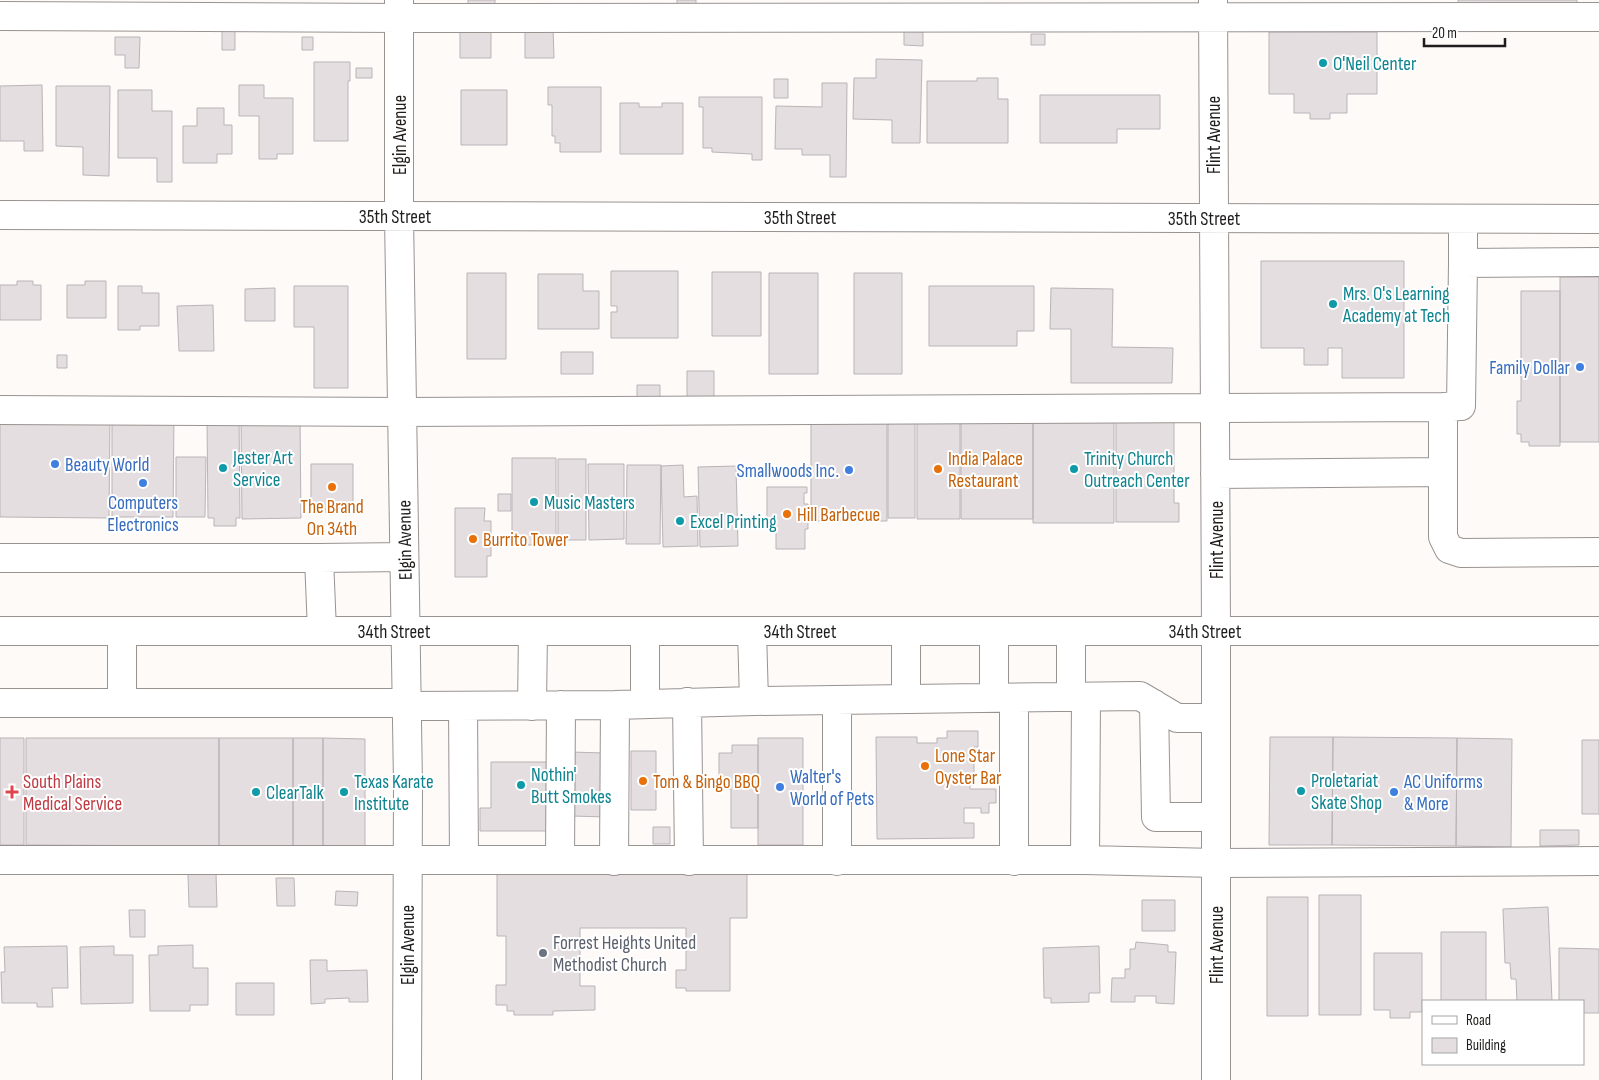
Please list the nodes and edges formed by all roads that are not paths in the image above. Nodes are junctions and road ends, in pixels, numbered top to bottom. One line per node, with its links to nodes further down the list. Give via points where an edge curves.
1 (1213, 8): 2 (street); 4 (street); 7 (street, Flint Avenue)
2 (399, 9): 3 (street); 6 (street, Elgin Avenue)
3 (0, 16)
4 (1599, 17)
5 (0, 215): 6 (street, 35th Street)
6 (399, 216): 7 (street, 35th Street); 17 (street, Elgin Avenue)
7 (1213, 218): 8 (street, 35th Street); 15 (street, Flint Avenue)
8 (1463, 219): 9 (street, 35th Street); 13 (street)
9 (1545, 219): 10 (street, 35th Street); 11 (street)
10 (1599, 219)
11 (1545, 262): 12 (street); 13 (street)
12 (1599, 262)
13 (1463, 264): 14 (street, via 1462,406)
14 (1443, 407): 15 (street); 18 (street)
15 (1215, 409): 17 (street); 19 (street, Flint Avenue)
16 (0, 410): 17 (street)
17 (402, 412): 21 (street, Elgin Avenue)
18 (1443, 472): 19 (street); 20 (street, via 1443,537 1449,548 1462,553)
19 (1215, 474): 34 (street, Flint Avenue)
20 (1599, 552)
21 (404, 557): 23 (street); 27 (street, Elgin Avenue)
22 (0, 558): 23 (street)
23 (319, 558): 26 (street)
24 (0, 631): 25 (street, 34th Street)
25 (122, 631): 26 (street, 34th Street); 43 (street)
26 (322, 631): 27 (street, 34th Street)
27 (405, 631): 28 (street, 34th Street); 46 (street, Elgin Avenue)
28 (533, 631): 29 (street, 34th Street); 50 (street)
29 (645, 631): 30 (street, 34th Street); 44 (street)
30 (752, 631): 31 (street, 34th Street); 40 (street)
31 (906, 631): 32 (street, 34th Street); 38 (street)
32 (994, 631): 33 (street, 34th Street); 37 (street)
33 (1071, 631): 34 (street, 34th Street); 36 (street)
34 (1216, 631): 35 (street, 34th Street); 51 (street, Flint Avenue)
35 (1599, 631)
36 (1079, 697): 37 (street); 45 (street, via 1140,696); 58 (street)
37 (1004, 698): 38 (street); 62 (street)
38 (906, 699): 39 (street)
39 (837, 700): 40 (street); 61 (street)
40 (754, 701): 41 (street)
41 (687, 702): 44 (street); 60 (street)
42 (0, 703): 43 (street)
43 (122, 703): 46 (street)
44 (645, 703): 48 (street)
45 (1154, 704): 51 (street, via 1178,718); 53 (street)
46 (406, 705): 49 (street); 55 (street, Elgin Avenue)
47 (561, 705): 48 (street); 50 (street); 57 (street)
48 (615, 705): 59 (street)
49 (463, 706): 50 (street); 56 (street)
50 (532, 706)
51 (1216, 718): 52 (street, Flint Avenue)
52 (1216, 816): 53 (street); 64 (street, Flint Avenue)
53 (1156, 817): 63 (street)
54 (0, 860): 55 (street)
55 (408, 860): 56 (street); 66 (street, Elgin Avenue)
56 (464, 860): 57 (street)
57 (560, 860): 59 (street)
58 (1085, 860): 62 (street); 63 (street)
59 (614, 861): 60 (street)
60 (689, 861): 61 (street)
61 (837, 861): 62 (street)
62 (1014, 861)
63 (1156, 861): 64 (street)
64 (1216, 862): 65 (street); 67 (street, Flint Avenue)
65 (1599, 862)
66 (407, 1080)
67 (1216, 1080)

